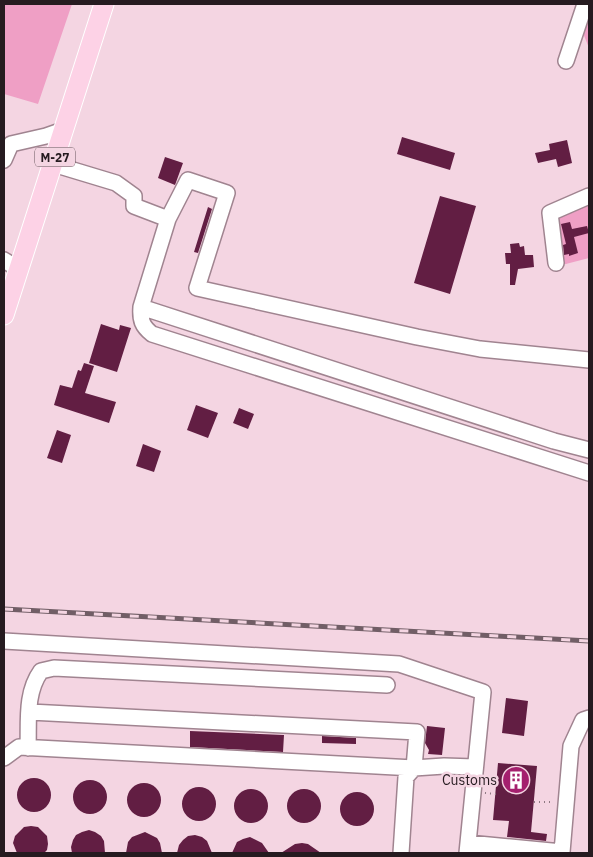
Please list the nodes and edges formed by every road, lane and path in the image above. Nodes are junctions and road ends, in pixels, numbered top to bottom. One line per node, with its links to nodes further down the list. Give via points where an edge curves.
1 (104, 4): 4 (main road, М-27)
2 (585, 4): 3 (street)
3 (566, 60)
4 (63, 130): 5 (street, via 11,144); 6 (main road, М-27)
5 (4, 160)
6 (53, 164): 8 (street, via 116,183 134,196 134,206); 10 (main road, М-27)
7 (589, 196): 9 (street, via 550,213)
8 (168, 219): 11 (street); 13 (street, via 188,180 228,193 197,288 480,349)
9 (556, 263)
10 (11, 264): 12 (main road, М-27)
11 (141, 307): 14 (street); 15 (street, via 140,318 144,328 152,334)
12 (4, 311)
13 (589, 360)
14 (589, 450)
15 (589, 472)
16 (4, 641): 22 (street, via 398,664 482,692)
17 (387, 685): 18 (street, via 54,668 41,671 34,680)
18 (30, 712): 20 (street); 23 (street, via 417,732)
19 (589, 718): 25 (street, via 583,720 571,746)
20 (28, 748): 21 (street, via 19,747); 23 (street)
21 (4, 758)
22 (475, 767): 23 (street); 26 (street)
23 (414, 768): 27 (street, via 406,777)
24 (534, 802): 25 (path)
25 (567, 803): 26 (street, via 562,852)
26 (467, 848)
27 (401, 853)

